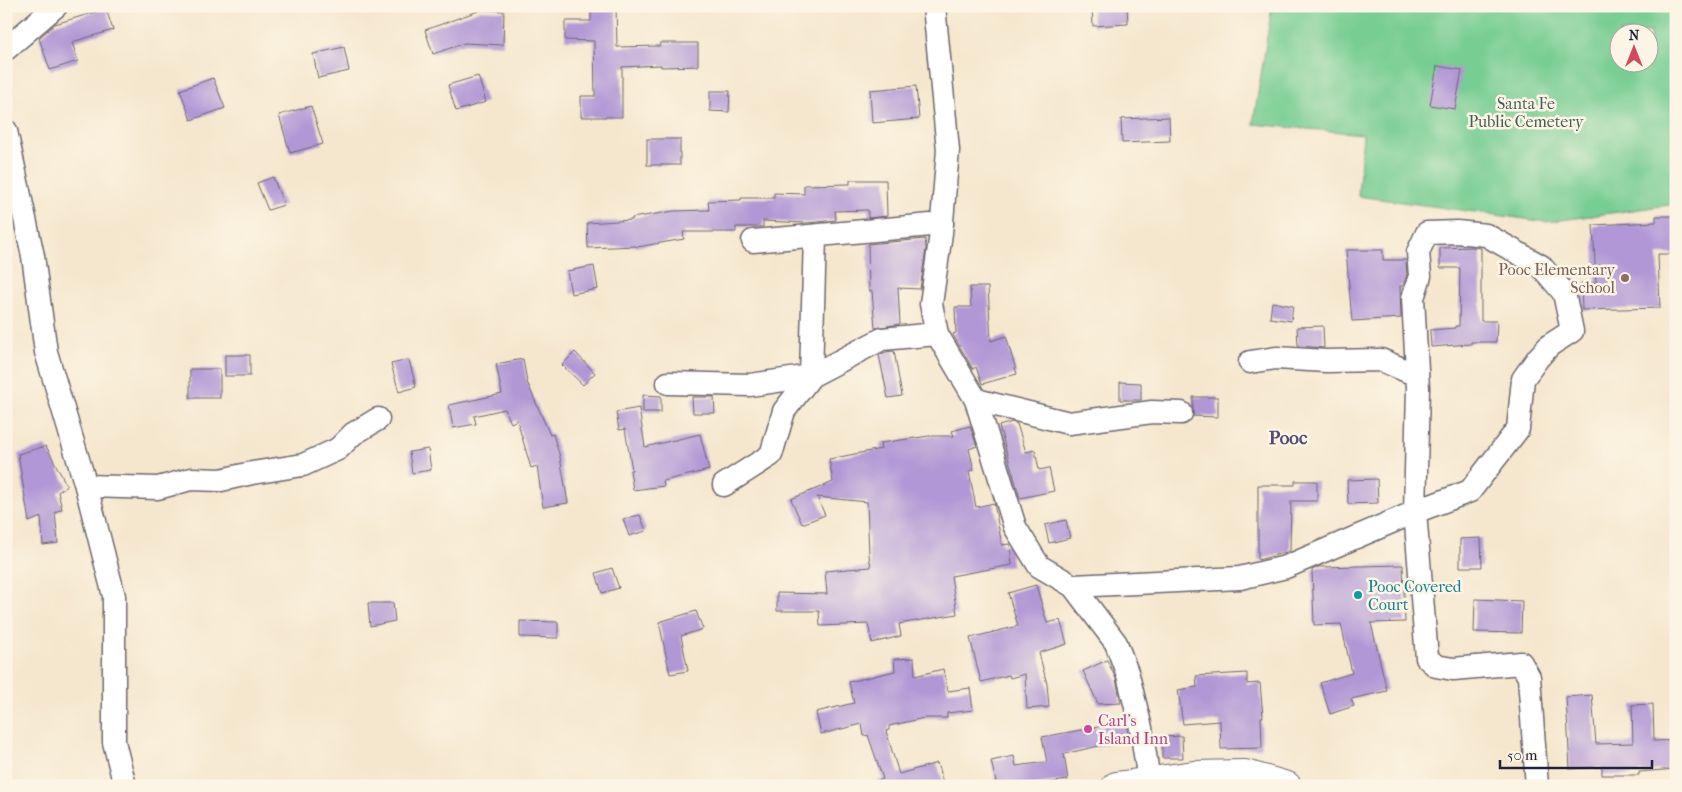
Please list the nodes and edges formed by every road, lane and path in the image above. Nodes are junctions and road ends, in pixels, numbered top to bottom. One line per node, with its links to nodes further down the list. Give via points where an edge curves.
1 (56, 6): 3 (street)
2 (934, 6): 5 (street, via 948,150)
3 (6, 50)
4 (6, 132): 17 (street, via 33,256 46,352)
5 (942, 224): 6 (street); 8 (street, via 930,304)
6 (815, 236): 7 (street); 11 (street)
7 (753, 241)
8 (937, 334): 11 (street, via 882,339); 13 (street)
9 (1250, 362): 10 (street, via 1276,358 1380,360)
10 (1416, 375): 18 (street); 18 (street, via 1413,298 1420,276 1418,252 1427,233 1486,235 1541,266 1564,293 1572,331 1550,345 1522,379 1518,429 1470,491)
11 (811, 376): 12 (street, via 750,385); 16 (street, via 784,411 770,455)
12 (668, 383)
13 (976, 400): 14 (street, via 1069,423 1152,412); 19 (street, via 1015,527 1040,566)
14 (1182, 414)
15 (378, 419): 17 (street, via 353,434 338,449 304,465 221,480 191,479 158,488)
16 (724, 484)
17 (86, 486): 21 (street, via 114,596 114,742)
18 (1415, 512): 19 (street, via 1286,567 1240,578); 24 (street, via 1427,658 1436,666 1453,668 1521,663 1529,677)
19 (1072, 586): 20 (street, via 1116,642 1141,728)
20 (1149, 781): 22 (street); 23 (street, via 1245,774)
21 (125, 786)
22 (1116, 786)
23 (1286, 786)
24 (1537, 786)

